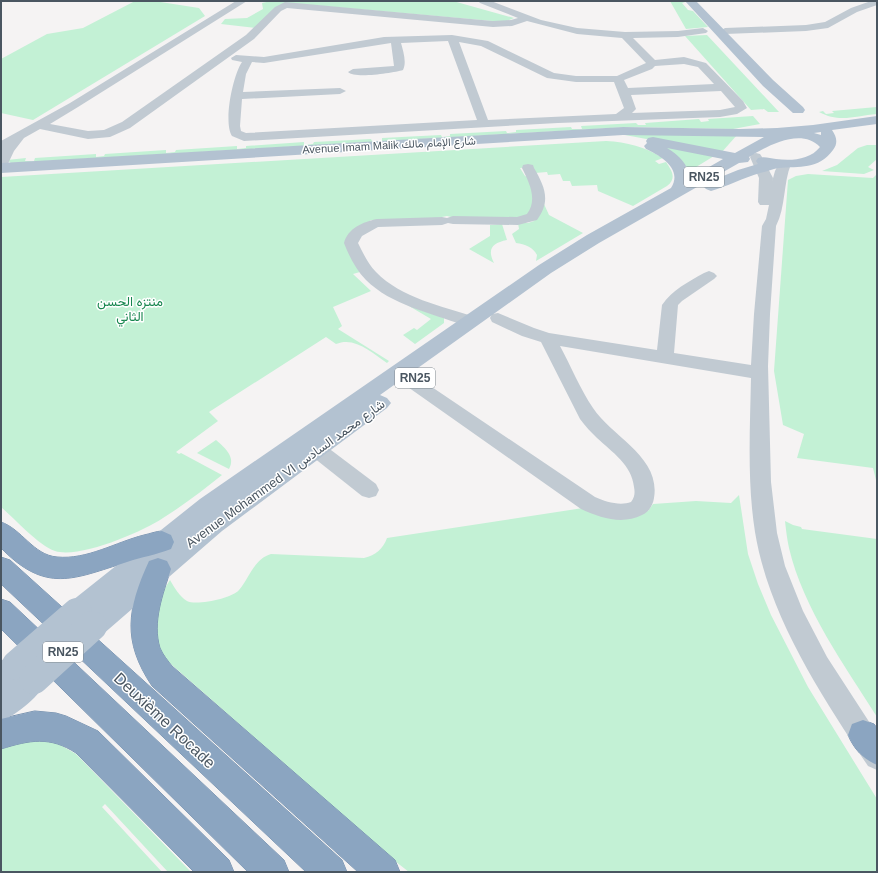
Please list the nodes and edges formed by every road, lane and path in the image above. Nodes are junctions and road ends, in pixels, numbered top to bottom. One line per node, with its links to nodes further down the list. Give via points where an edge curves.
1 (242, 1): 30 (street)
2 (690, 1): 8 (main road)
3 (696, 1): 8 (main road)
4 (478, 2): 7 (street)
5 (877, 2): 8 (street, via 854,10 828,25)
6 (403, 15): 7 (street, via 493,24 512,23); 9 (street); 12 (street, via 285,5 250,38)
7 (521, 16): 10 (street, via 569,30)
8 (722, 31): 10 (street); 27 (main road); 27 (main road, via 771,89)
9 (393, 33): 11 (street); 13 (street, via 271,59); 16 (street, via 399,68)
10 (625, 35): 14 (street)
11 (452, 38): 17 (street, via 484,43 551,76); 29 (street)
12 (225, 55): 13 (street); 30 (street, via 174,93 113,132 96,136)
13 (248, 60): 22 (street, via 243,66)
14 (654, 63): 15 (street); 18 (street, via 697,62); 19 (street)
15 (639, 71): 17 (street); 23 (street)
16 (353, 72)
17 (618, 79): 21 (street)
18 (724, 87): 19 (street); 24 (street, via 741,108)
19 (677, 90): 23 (street); 24 (street)
20 (340, 91): 22 (street)
21 (624, 92): 23 (street, via 642,91); 26 (street, via 630,109)
22 (238, 96): 29 (street, via 234,131 244,137)
23 (654, 99): 25 (street)
24 (706, 114): 25 (street)
25 (666, 116): 26 (street)
26 (619, 117): 29 (street)
27 (811, 117): 28 (main road, via 835,122); 32 (main road, RN25); 32 (main road, via 796,120); 34 (main road, RN25); 34 (main road, via 829,138)
28 (873, 122): 34 (main road, RN25)
29 (484, 124)
30 (39, 125): 31 (street)
31 (24, 134): 35 (street); 38 (street, via 11,146)
32 (783, 134): 34 (main road, Avenue Mohammed VI شارع محمد السادس / RN25, via 813,137 824,142); 37 (main road, Avenue Mohammed VI شارع محمد السادس / RN25); 38 (main road, Avenue Imam Malik شارع الإمام مالك, via 623,131)
33 (609, 136): 36 (main road, Avenue Imam Malik شارع الإمام مالك, via 649,140); 40 (main road, Avenue Imam Malik شارع الإمام مالك); 41 (main road, via 646,144 671,157 683,174 683,181)
34 (837, 141): 37 (main road, Avenue Mohammed VI شارع محمد السادس / RN25, via 810,161)
35 (1, 146)
36 (736, 158): 37 (main road, Avenue Imam Malik شارع الإمام مالك); 41 (main road, Avenue Mohammed VI شارع محمد السادس / RN25)
37 (766, 161): 42 (street, via 764,214); 42 (street, via 779,179 774,218); 44 (main road, Avenue Mohammed VI شارع محمد السادس / RN25, via 720,181 612,242 558,275)
38 (1, 166)
39 (528, 168): 45 (street, via 539,190 538,206 532,217 518,221 377,223 354,236 352,243 362,265 380,284 408,298)
40 (1, 172)
41 (677, 192): 45 (main road, Avenue Mohammed VI شارع محمد السادس / RN25, via 564,257)
42 (769, 226): 48 (street, via 761,323)
43 (709, 276): 47 (street, via 676,297 670,305)
44 (498, 318): 46 (street); 49 (main road, Avenue Mohammed VI شارع محمد السادس / RN25)
45 (469, 321): 53 (main road, Avenue Mohammed VI شارع محمد السادس / RN25, via 237,485)
46 (548, 338): 47 (street); 49 (street, via 592,421 630,457 640,471 645,494 635,509 604,510 588,503)
47 (665, 358): 48 (street)
48 (760, 373): 59 (street, via 763,521 774,566 792,616)
49 (411, 381): 50 (main road, Avenue Mohammed VI شارع محمد السادس / RN25)
50 (316, 449): 51 (street); 53 (main road, Avenue Mohammed VI شارع محمد السادس / RN25, via 213,524)
51 (369, 490)
52 (1, 532): 53 (highway, via 30,559 48,567 81,566 142,546)
53 (160, 555): 56 (main road, Avenue Mohammed VI شارع محمد السادس / RN25, bridge); 63 (highway, via 144,614 143,627 147,654 153,665 162,676)
54 (1, 568): 62 (highway, Deuxième Rocade)
55 (1, 611): 61 (highway)
56 (17, 674): 57 (main road, Avenue Mohammed VI شارع محمد السادس / RN25)
57 (1, 707)
58 (1, 734): 60 (highway, via 35,726 55,726 72,732 87,742)
59 (872, 747)
60 (217, 872)
61 (272, 872)
62 (330, 872)
63 (383, 872)

